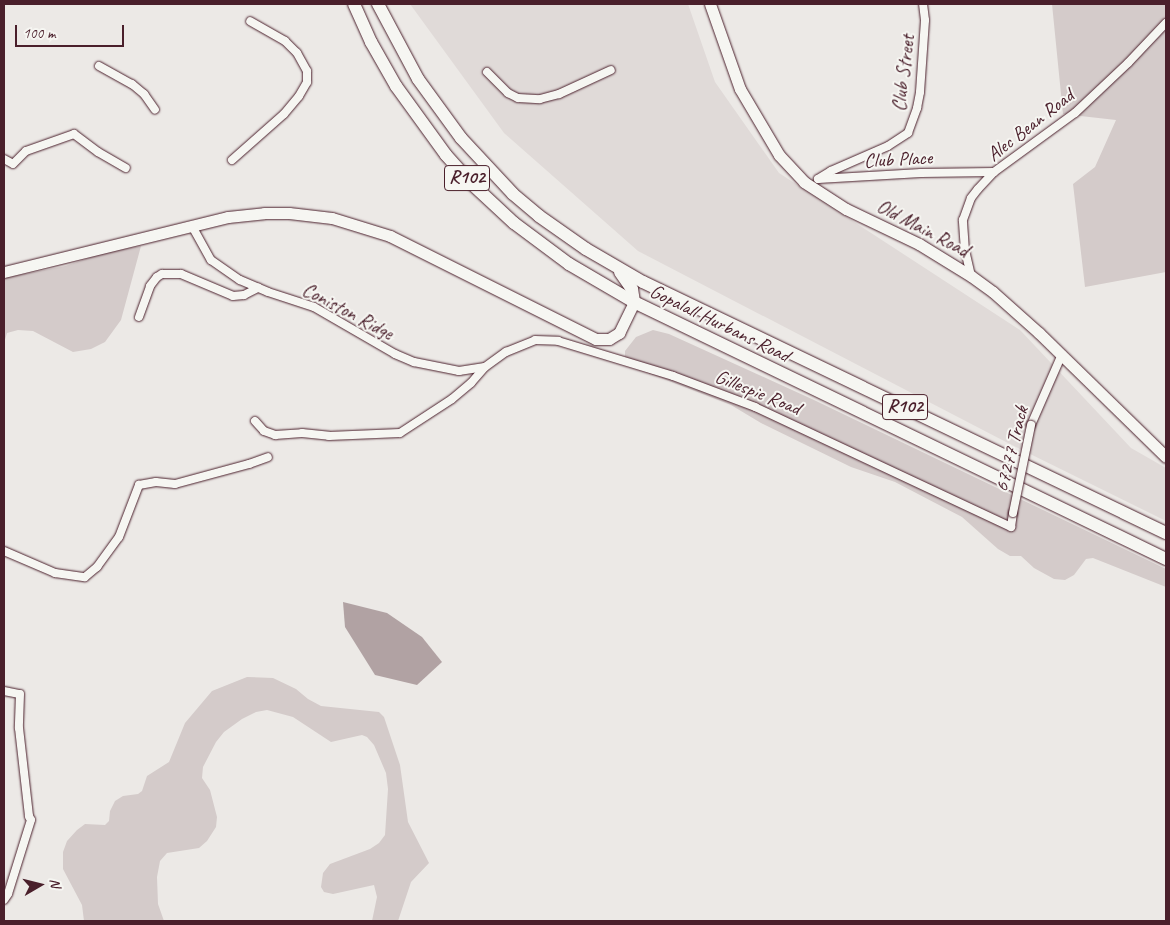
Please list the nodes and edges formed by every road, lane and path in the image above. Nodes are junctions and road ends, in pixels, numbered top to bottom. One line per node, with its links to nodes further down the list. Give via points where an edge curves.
1 (354, 4): 23 (main road, Gopalall Hurbans Road / R102, via 383,64 411,109 472,184 548,250)
2 (378, 4): 18 (main road, Gopalall Hurbans Road / R102, via 418,79 486,167 539,216)
3 (710, 4): 16 (street, Old Main Road, via 740,89 779,155)
4 (923, 4): 15 (street, Club Street, via 925,20 920,92 908,133)
5 (250, 20): 12 (street, via 285,41 297,53 307,71 307,82 284,114)
6 (1166, 23): 14 (street, Alec Bean Road, via 1075,113)
7 (99, 66): 10 (street, via 132,84)
8 (611, 70): 9 (street, via 559,94 540,99 518,98 508,93)
9 (487, 72)
10 (155, 110)
11 (4, 159): 13 (street, via 13,164 26,151 74,134)
12 (232, 160)
13 (126, 168)
14 (994, 172): 15 (street, Club Place); 20 (street, Alec Bean Road, via 971,198 963,220 965,251)
15 (818, 179): 16 (street, Club Place)
16 (804, 182): 20 (street, Old Main Road, via 846,209 919,244)
17 (192, 226): 19 (street); 21 (street, Coniston Ridge, via 211,260 226,273); 23 (street, via 264,213 332,218 360,225 390,236 602,340 619,332)
18 (617, 268): 22 (main road, Gopalall Hurbans Road / R102); 23 (main road, via 632,289)
19 (4, 272)
20 (972, 276): 25 (street, Old Main Road, via 1016,310)
21 (258, 288): 24 (street, via 233,296 181,274 162,274 150,286); 27 (street, Coniston Ridge, via 314,307 395,354 431,366)
22 (656, 288): 23 (main road, via 640,292); 33 (main road, Gopalall Hurbans Road / R102)
23 (634, 302): 35 (main road, Gopalall Hurbans Road / R102)
24 (139, 317)
25 (1062, 354): 31 (street, Old Main Road); 32 (street, 67277 Track, bridge, via 1030,425)
26 (485, 367): 27 (street, Coniston Ridge); 28 (street); 32 (street, Gillespie Road, via 517,346 544,340 625,360 754,406)
27 (463, 371): 28 (street)
28 (471, 383): 29 (street, via 421,421 395,434 275,435 264,431)
29 (256, 421)
30 (268, 457): 34 (street, via 176,484 156,482 139,485 119,537 97,567 85,577 56,573)
31 (1166, 457)
32 (1011, 526)
33 (1166, 533)
34 (4, 551)
35 (1166, 559)
36 (4, 691): 37 (street, via 20,694 19,728 31,820)
37 (4, 900)

